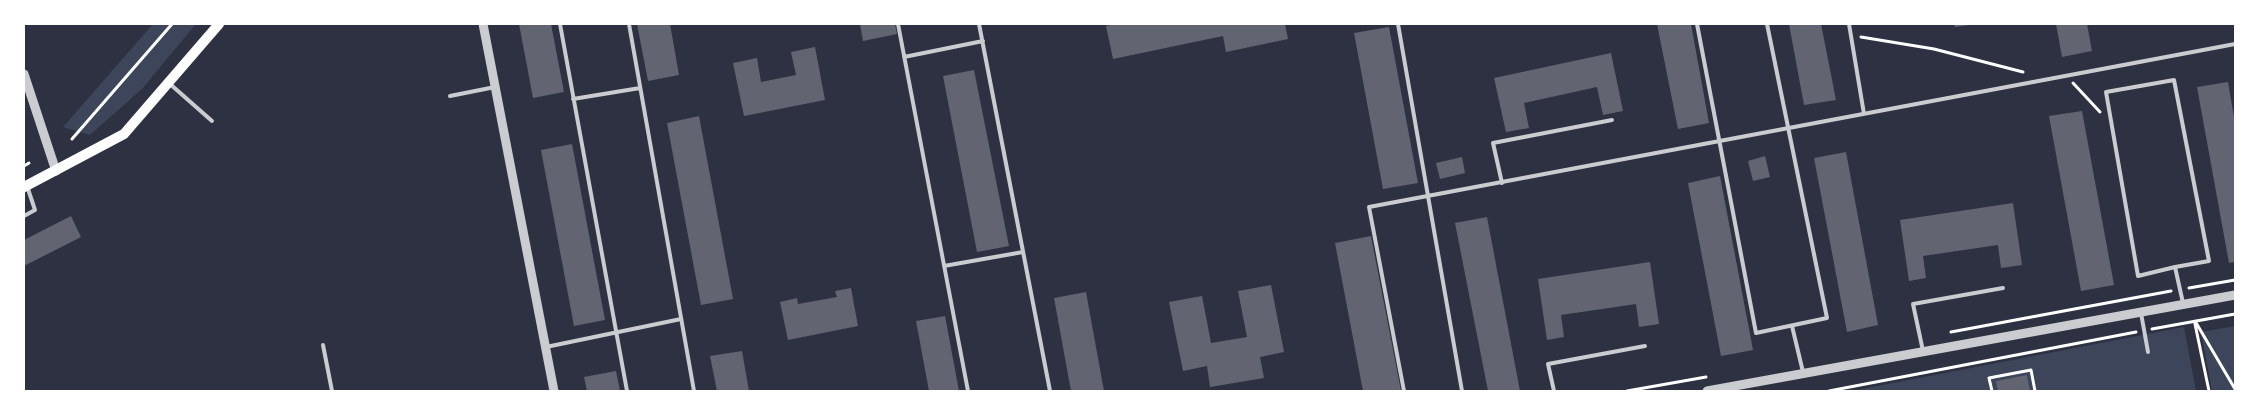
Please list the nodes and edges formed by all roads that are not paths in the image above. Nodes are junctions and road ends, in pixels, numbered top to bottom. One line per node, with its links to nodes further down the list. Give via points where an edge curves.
1 (219, 24): 15 (main road)
2 (483, 24): 16 (street)
3 (560, 24): 19 (lane)
4 (629, 24): 17 (lane)
5 (898, 24): 13 (lane)
6 (979, 24): 11 (lane)
7 (1398, 24): 28 (lane)
8 (1697, 24): 24 (lane)
9 (1767, 24): 23 (lane)
10 (1849, 24): 20 (lane)
11 (982, 41): 13 (lane); 30 (lane)
12 (2235, 44): 20 (lane)
13 (904, 57): 31 (lane)
14 (24, 74): 25 (street)
15 (168, 82): 22 (lane); 25 (main road, via 124,134)
16 (495, 87): 18 (lane); 42 (street)
17 (640, 88): 19 (lane); 37 (lane)
18 (450, 96)
19 (573, 99): 39 (lane)
20 (1864, 114): 23 (lane)
21 (1612, 120): 26 (lane, via 1493,143)
22 (212, 121)
23 (1788, 129): 24 (lane); 38 (lane, via 1827,318)
24 (1721, 142): 26 (lane); 38 (lane, via 1756,333)
25 (56, 171): 27 (main road)
26 (1502, 183): 28 (lane)
27 (25, 186): 29 (lane, via 35,210)
28 (1428, 196): 52 (lane, via 1369,207); 53 (lane)
29 (24, 216)
30 (1023, 252): 31 (lane); 51 (lane)
31 (944, 266): 50 (lane)
32 (2175, 267): 32 (lane, via 2209,261 2174,80 2106,92 2138,276); 35 (lane)
33 (2003, 288): 43 (lane, via 1914,304)
34 (2235, 295): 35 (street)
35 (2183, 304): 36 (street)
36 (2140, 311): 43 (street); 44 (lane)
37 (681, 319): 39 (lane); 49 (lane)
38 (1792, 326): 45 (lane)
39 (616, 332): 42 (lane); 48 (lane)
40 (323, 345): 46 (lane)
41 (1645, 346): 54 (lane, via 1548,364)
42 (545, 347): 47 (street)
43 (1923, 351): 45 (street)
44 (2148, 352)
45 (1803, 373): 55 (street)
46 (332, 391)
47 (554, 391)
48 (627, 391)
49 (694, 391)
50 (968, 391)
51 (1050, 391)
52 (1404, 391)
53 (1462, 391)
54 (1554, 391)
55 (1707, 391)

